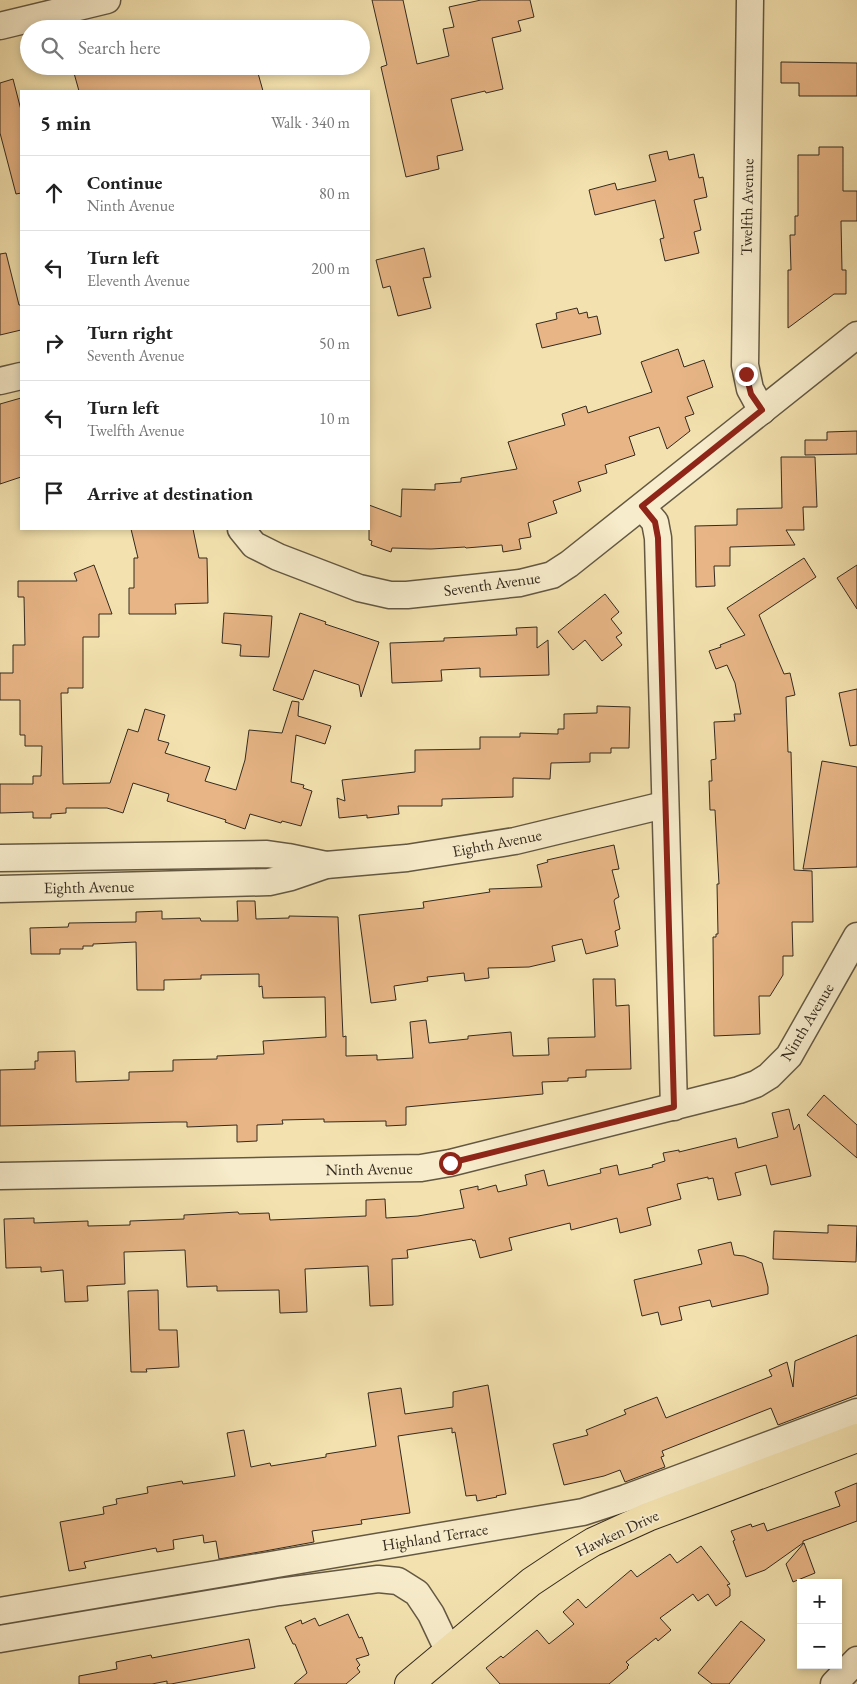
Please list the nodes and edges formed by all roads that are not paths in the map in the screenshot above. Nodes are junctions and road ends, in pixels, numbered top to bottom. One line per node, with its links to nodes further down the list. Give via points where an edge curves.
1 (107, 0): 3 (street)
2 (750, 0): 9 (street, Twelfth Avenue, via 745,365 750,389)
3 (25, 20)
4 (20, 21): 5 (street)
5 (0, 26)
6 (857, 335): 9 (street, Seventh Avenue)
7 (20, 376): 8 (street)
8 (0, 382)
9 (762, 410): 10 (street, Seventh Avenue)
10 (642, 506): 11 (street, Seventh Avenue, via 552,575 520,582 406,595 367,591 278,557 254,545); 12 (street, via 655,522 658,533)
11 (242, 530)
12 (664, 805): 14 (street, Eighth Avenue, via 464,851); 17 (street)
13 (0, 858): 14 (street, Eighth Avenue, via 267,854)
14 (326, 865): 15 (street, Eighth Avenue, via 260,883)
15 (0, 889)
16 (857, 936): 17 (street, Ninth Avenue, via 792,1051 775,1071 747,1087)
17 (674, 1107): 18 (street, Ninth Avenue, via 421,1168)
18 (0, 1176)
19 (857, 1412): 21 (street, Highland Terrace, via 583,1512)
20 (857, 1438): 23 (main road, Hawken Drive, via 648,1517 594,1542 546,1572)
21 (0, 1611)
22 (0, 1639): 23 (street, Highland Terrace, via 279,1592 378,1579 398,1581 417,1593)
23 (448, 1650): 25 (main road, Hawken Drive)
24 (857, 1660): 26 (street)
25 (409, 1684)
26 (834, 1684)

